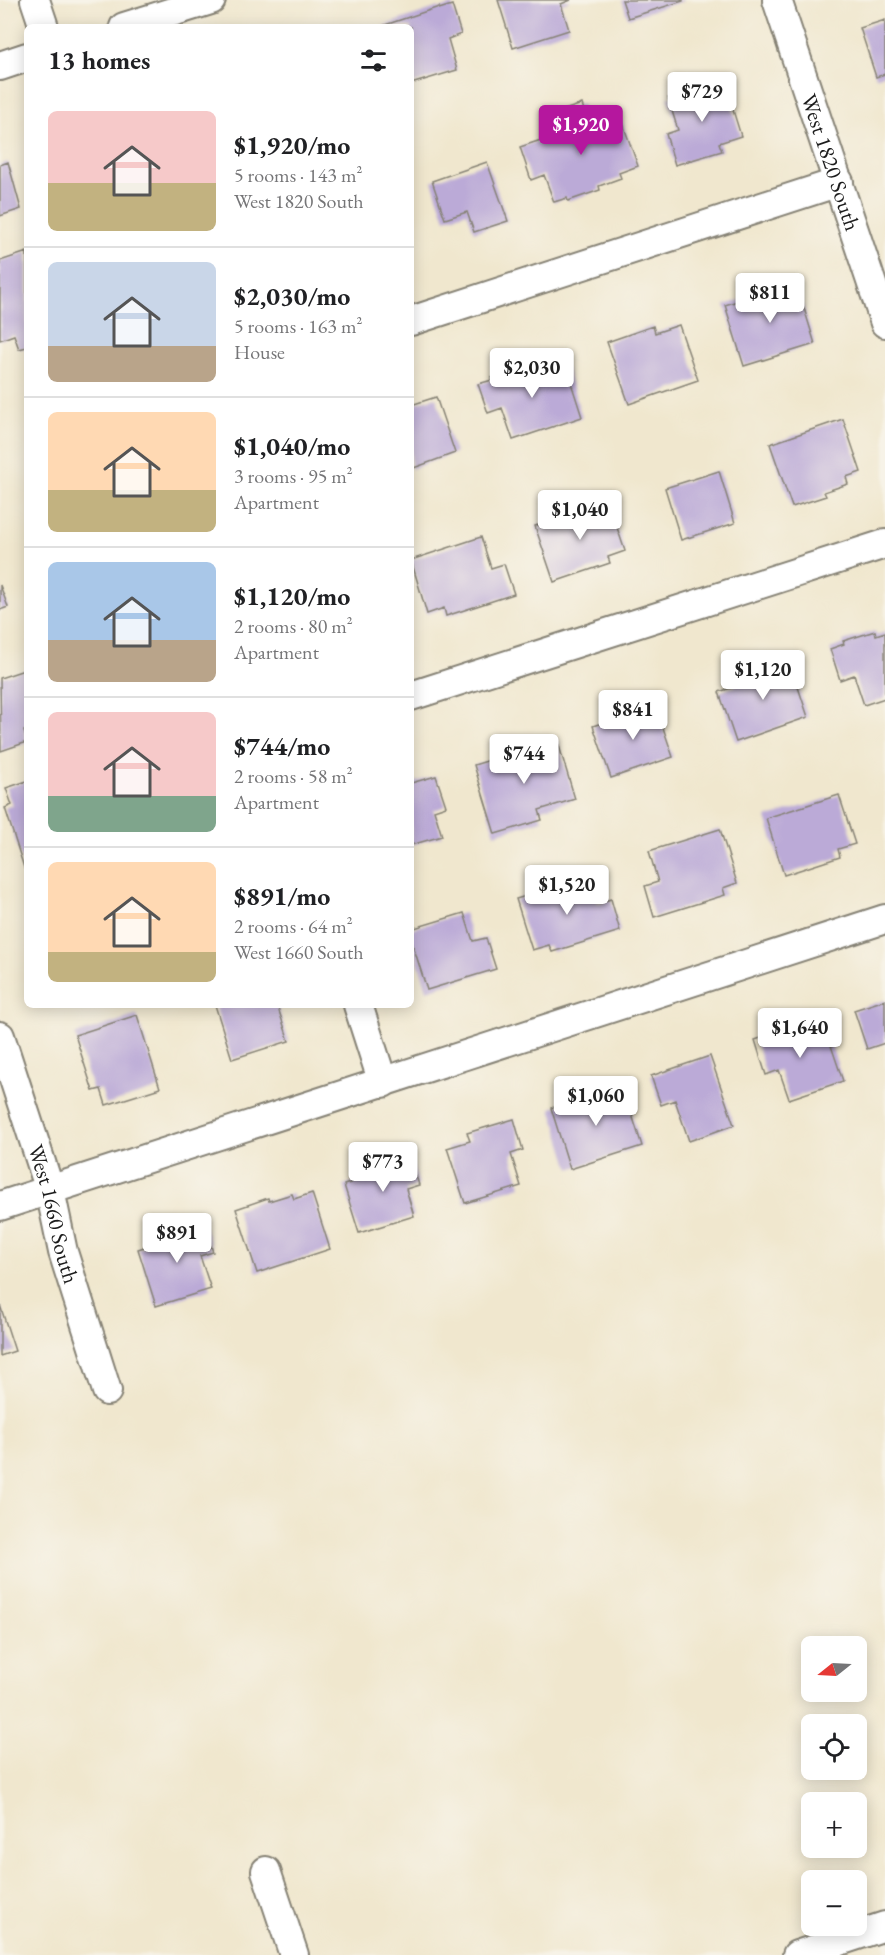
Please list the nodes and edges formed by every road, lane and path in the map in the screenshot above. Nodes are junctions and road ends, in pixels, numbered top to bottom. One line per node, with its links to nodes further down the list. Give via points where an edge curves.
1 (35, 0): 4 (street)
2 (211, 0): 5 (street)
3 (777, 0): 8 (street, West 1820 South)
4 (43, 24)
5 (134, 24)
6 (24, 58): 7 (street)
7 (0, 66)
8 (839, 182): 9 (street); 10 (street, West 1820 South)
9 (414, 320)
10 (885, 323)
11 (885, 544): 12 (street)
12 (414, 695)
13 (885, 919): 16 (street)
14 (359, 1008): 16 (street)
15 (0, 1036): 17 (street, West 1660 South)
16 (383, 1083): 17 (street)
17 (50, 1190): 18 (street); 19 (street, West 1660 South, via 63,1252)
18 (0, 1206)
19 (107, 1391)
20 (266, 1870): 22 (street)
21 (885, 1926): 23 (street)
22 (294, 1955)
23 (797, 1955)

